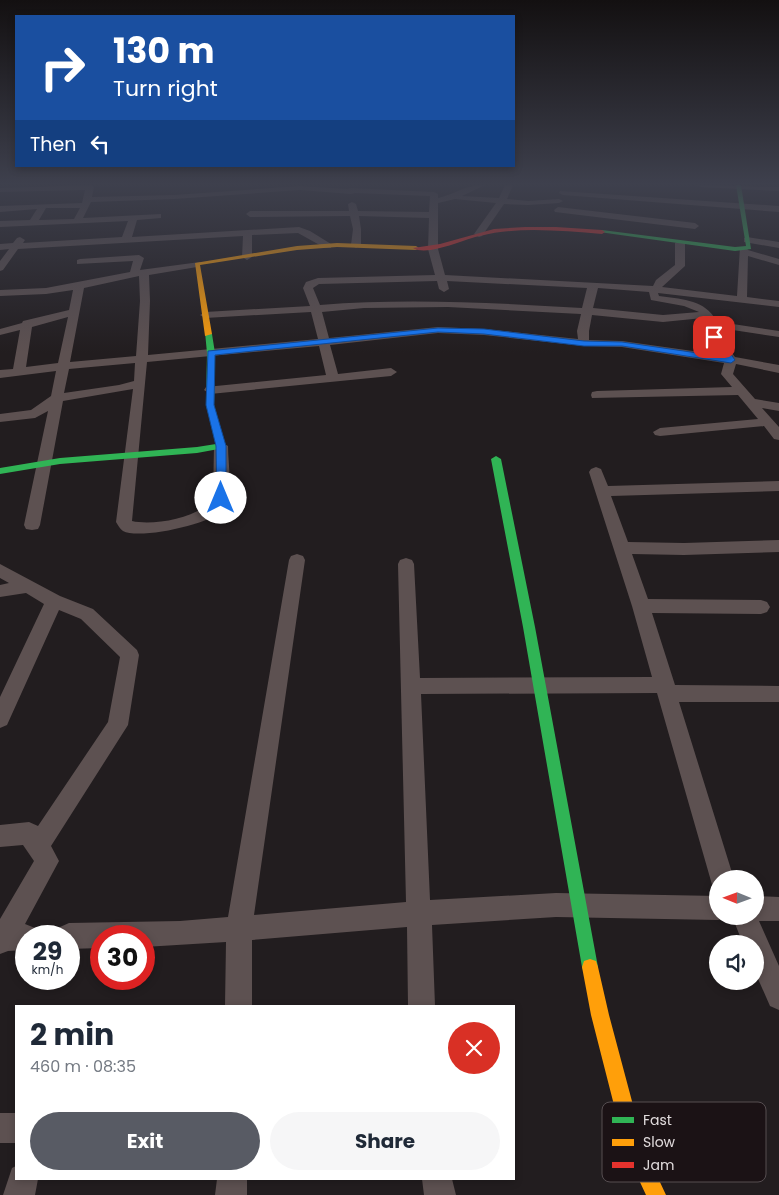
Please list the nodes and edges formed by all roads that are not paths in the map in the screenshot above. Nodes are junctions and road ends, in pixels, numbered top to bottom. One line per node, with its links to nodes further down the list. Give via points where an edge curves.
1 (20, 241): 15 (street)
2 (112, 241): 11 (street)
3 (147, 241): 21 (street)
4 (247, 241): 20 (street)
5 (318, 241): 16 (street)
6 (356, 241): 13 (street)
7 (433, 241): 19 (street)
8 (458, 241): 19 (street)
9 (664, 241): 12 (street)
10 (744, 241): 18 (street)
11 (90, 242): 15 (street); 26 (street)
12 (680, 243): 18 (street); 29 (street, via 680,266)
13 (356, 245): 16 (street); 19 (street)
14 (779, 245): 18 (street)
15 (16, 246): 17 (street); 24 (street)
16 (328, 246): 20 (street)
17 (0, 247)
18 (744, 247): 22 (street); 31 (street)
19 (433, 249): 27 (street)
20 (247, 257): 23 (street)
21 (138, 258): 25 (street); 26 (street)
22 (779, 262)
23 (197, 264): 25 (street); 37 (street)
24 (0, 268)
25 (139, 274): 26 (street); 45 (street, via 145,301)
26 (75, 277): 30 (street, via 46,291); 36 (street)
27 (441, 278): 28 (street); 32 (street); 34 (street, via 312,282 308,288)
28 (596, 285): 29 (street); 35 (street, via 592,287)
29 (656, 289): 31 (street); 38 (street, via 653,293 655,298 693,304)
30 (0, 293)
31 (742, 299): 33 (street)
32 (448, 304): 34 (street); 35 (street)
33 (779, 304)
34 (316, 309): 37 (street); 42 (street)
35 (587, 311): 38 (street); 43 (street)
36 (74, 312): 39 (street); 47 (street)
37 (205, 315): 44 (street)
38 (707, 319): 41 (street); 46 (street)
39 (27, 323): 40 (street); 49 (street)
40 (0, 332)
41 (779, 334)
42 (324, 342): 43 (street, via 438,330); 44 (street); 52 (street)
43 (584, 343): 46 (street, via 622,344)
44 (211, 353): 45 (street); 54 (street)
45 (140, 359): 47 (street); 53 (street)
46 (731, 360): 48 (street); 55 (street, via 727,374)
47 (65, 366): 49 (street); 57 (street)
48 (779, 369)
49 (19, 372): 51 (street)
50 (391, 372): 52 (street)
51 (0, 374)
52 (333, 378): 54 (street)
53 (140, 383): 57 (street, via 120,390); 65 (street)
54 (210, 390): 64 (street, via 210,405)
55 (742, 391): 56 (street); 58 (street)
56 (597, 395)
57 (57, 398): 60 (street, via 35,414); 67 (street)
58 (752, 402): 59 (street); 61 (street)
59 (779, 407)
60 (0, 418)
61 (769, 422): 62 (street); 63 (street)
62 (660, 432)
63 (779, 436)
64 (221, 446): 65 (street); 65 (street, via 221,498 215,508 196,519 162,527 130,527 124,522)
65 (131, 455): 67 (street)
66 (496, 460): 84 (street)
67 (43, 465): 68 (street); 72 (street)
68 (0, 471)
69 (596, 472): 71 (street)
70 (779, 486): 71 (street)
71 (602, 491): 74 (street)
72 (32, 525)
73 (779, 546): 74 (street)
74 (622, 548): 81 (street)
75 (297, 560): 97 (street)
76 (406, 564): 83 (street)
77 (0, 570): 78 (street)
78 (29, 586): 79 (street); 80 (street)
79 (0, 591)
80 (54, 601): 87 (street); 89 (street, via 87,614 130,655 118,725)
81 (641, 606): 82 (street); 85 (street)
82 (761, 607)
83 (410, 686): 84 (street); 95 (street)
84 (539, 686): 85 (street); 91 (street)
85 (666, 689): 86 (street); 90 (street)
86 (779, 694)
87 (0, 718)
88 (0, 836): 89 (street, via 29,833)
89 (38, 846): 99 (street, via 47,861)
90 (719, 870)
91 (578, 905): 92 (street); 95 (street); 103 (street, via 600,1015)
92 (709, 908)
93 (764, 908): 94 (street)
94 (779, 909)
95 (418, 913): 97 (street); 102 (street)
96 (748, 925): 100 (street)
97 (239, 929): 98 (street); 101 (street)
98 (80, 936)
99 (10, 939)
100 (779, 997)
101 (239, 1005)
102 (422, 1005)
103 (623, 1102)
104 (0, 1128): 105 (street)
105 (15, 1128)
106 (23, 1180): 110 (street)
107 (232, 1180): 111 (street)
108 (437, 1180): 112 (street)
109 (650, 1182): 113 (street)
110 (19, 1195)
111 (231, 1195)
112 (440, 1195)
113 (656, 1195)

